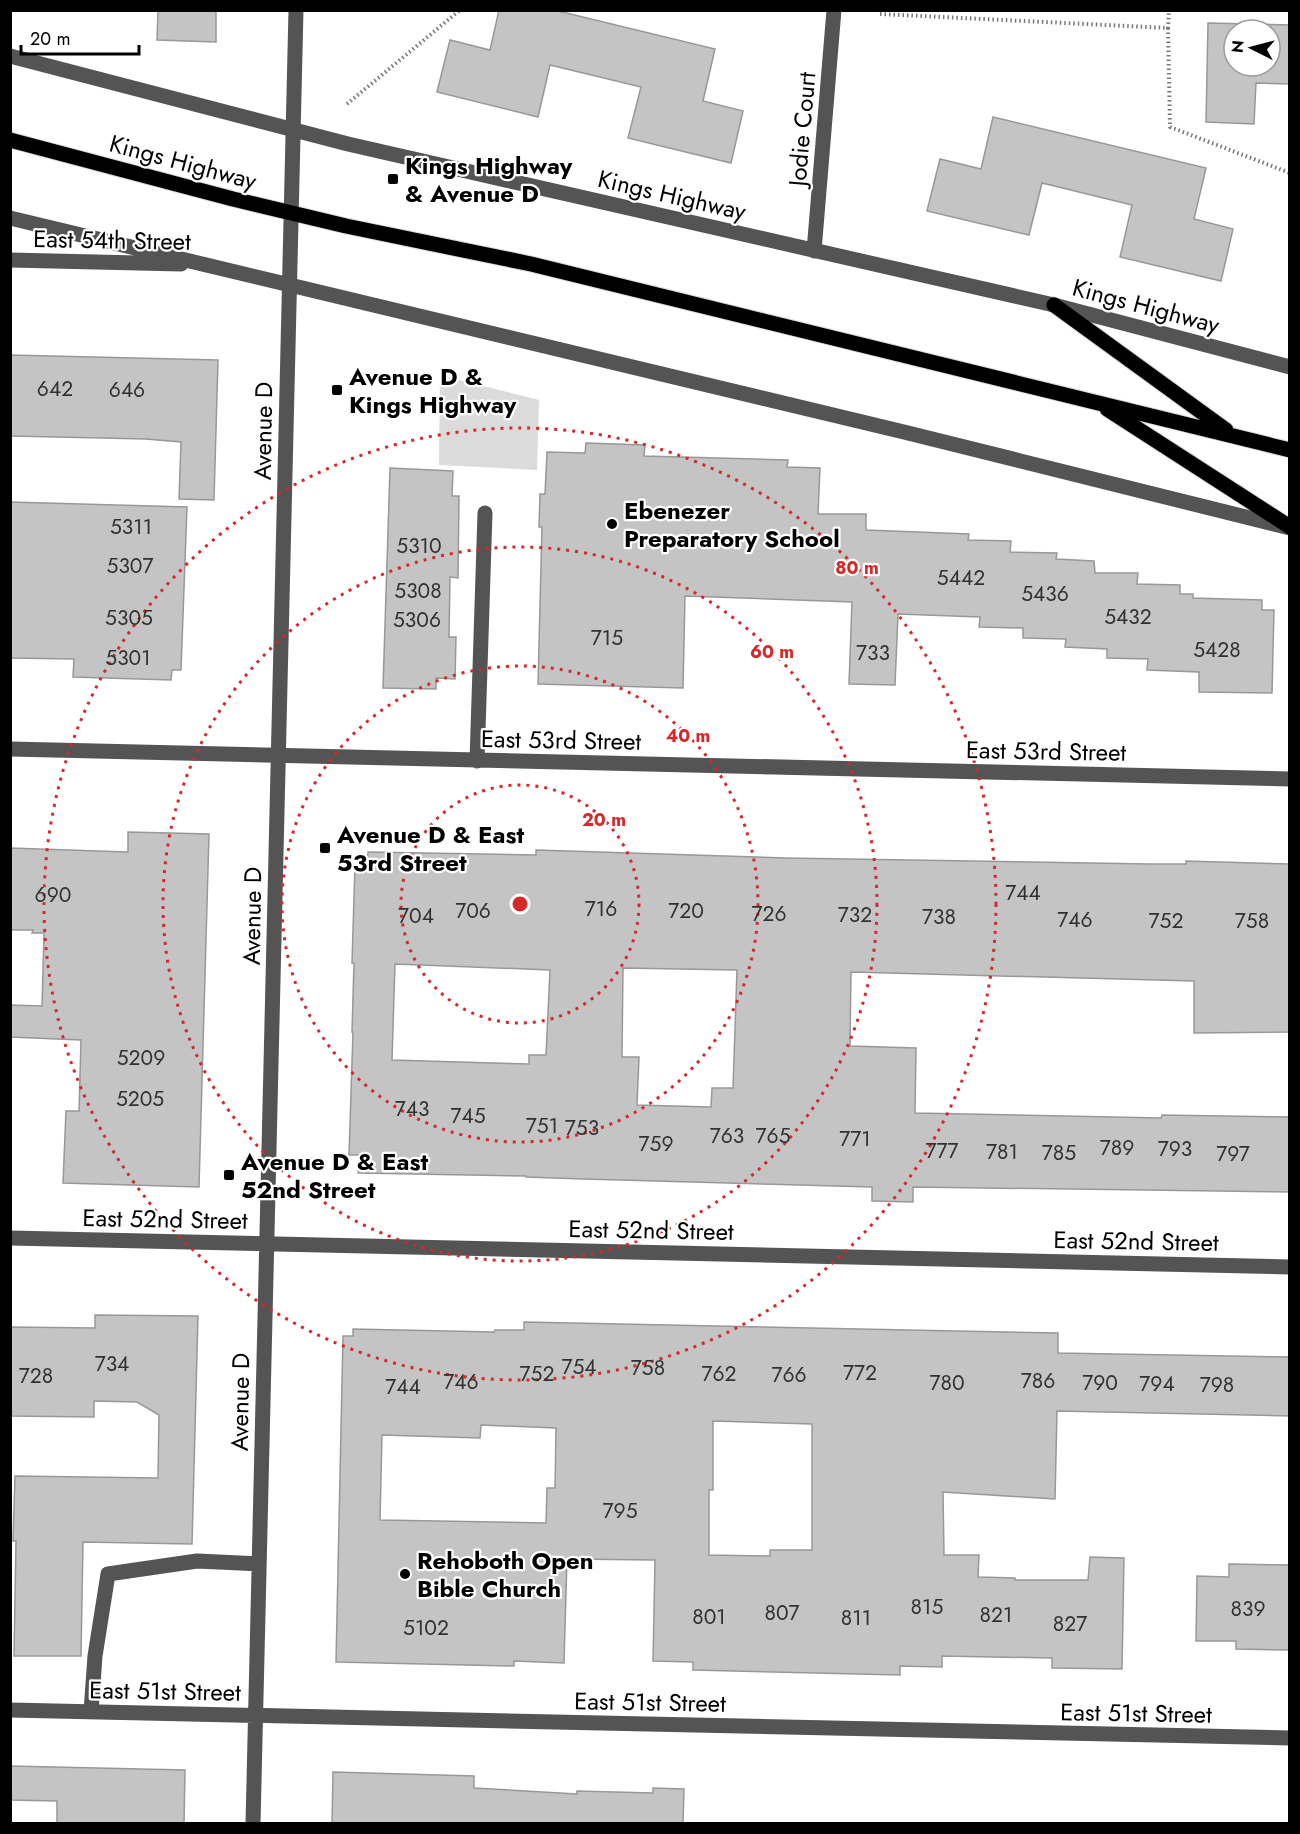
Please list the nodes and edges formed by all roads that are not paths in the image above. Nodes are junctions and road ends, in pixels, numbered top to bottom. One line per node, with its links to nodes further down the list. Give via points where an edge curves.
1 (296, 10): 4 (street, Avenue D)
2 (834, 10): 8 (street, Jodie Court)
3 (10, 56): 4 (street, Kings Highway)
4 (293, 130): 6 (street, Avenue D); 8 (street, Kings Highway)
5 (10, 140): 6 (main road, Kings Highway)
6 (291, 213): 11 (street, Avenue D); 14 (main road, Kings Highway, via 543,267)
7 (10, 218): 10 (street)
8 (814, 251): 12 (street, Kings Highway)
9 (10, 260): 10 (street, East 54th Street)
10 (213, 265): 11 (street)
11 (289, 284): 18 (street); 20 (street, Avenue D)
12 (1054, 305): 13 (street, Kings Highway); 15 (main road)
13 (1290, 367)
14 (1096, 402): 15 (main road, Kings Highway); 18 (main road)
15 (1233, 436): 16 (main road, Kings Highway)
16 (1290, 450)
17 (485, 513): 21 (street)
18 (1290, 527)
19 (10, 749): 20 (street, East 53rd Street)
20 (278, 756): 21 (street, East 53rd Street); 24 (street, Avenue D)
21 (477, 761): 22 (street, East 53rd Street)
22 (1290, 779)
23 (10, 1238): 24 (street, East 52nd Street)
24 (267, 1244): 25 (street, East 52nd Street); 26 (street, Avenue D)
25 (1290, 1267)
26 (259, 1564): 28 (street, via 197,1561 108,1574); 29 (street, Avenue D)
27 (10, 1710): 28 (street, East 51st Street)
28 (91, 1712): 29 (street, East 51st Street)
29 (255, 1716): 30 (street, East 51st Street); 31 (street, Avenue D)
30 (1290, 1738)
31 (253, 1824)

